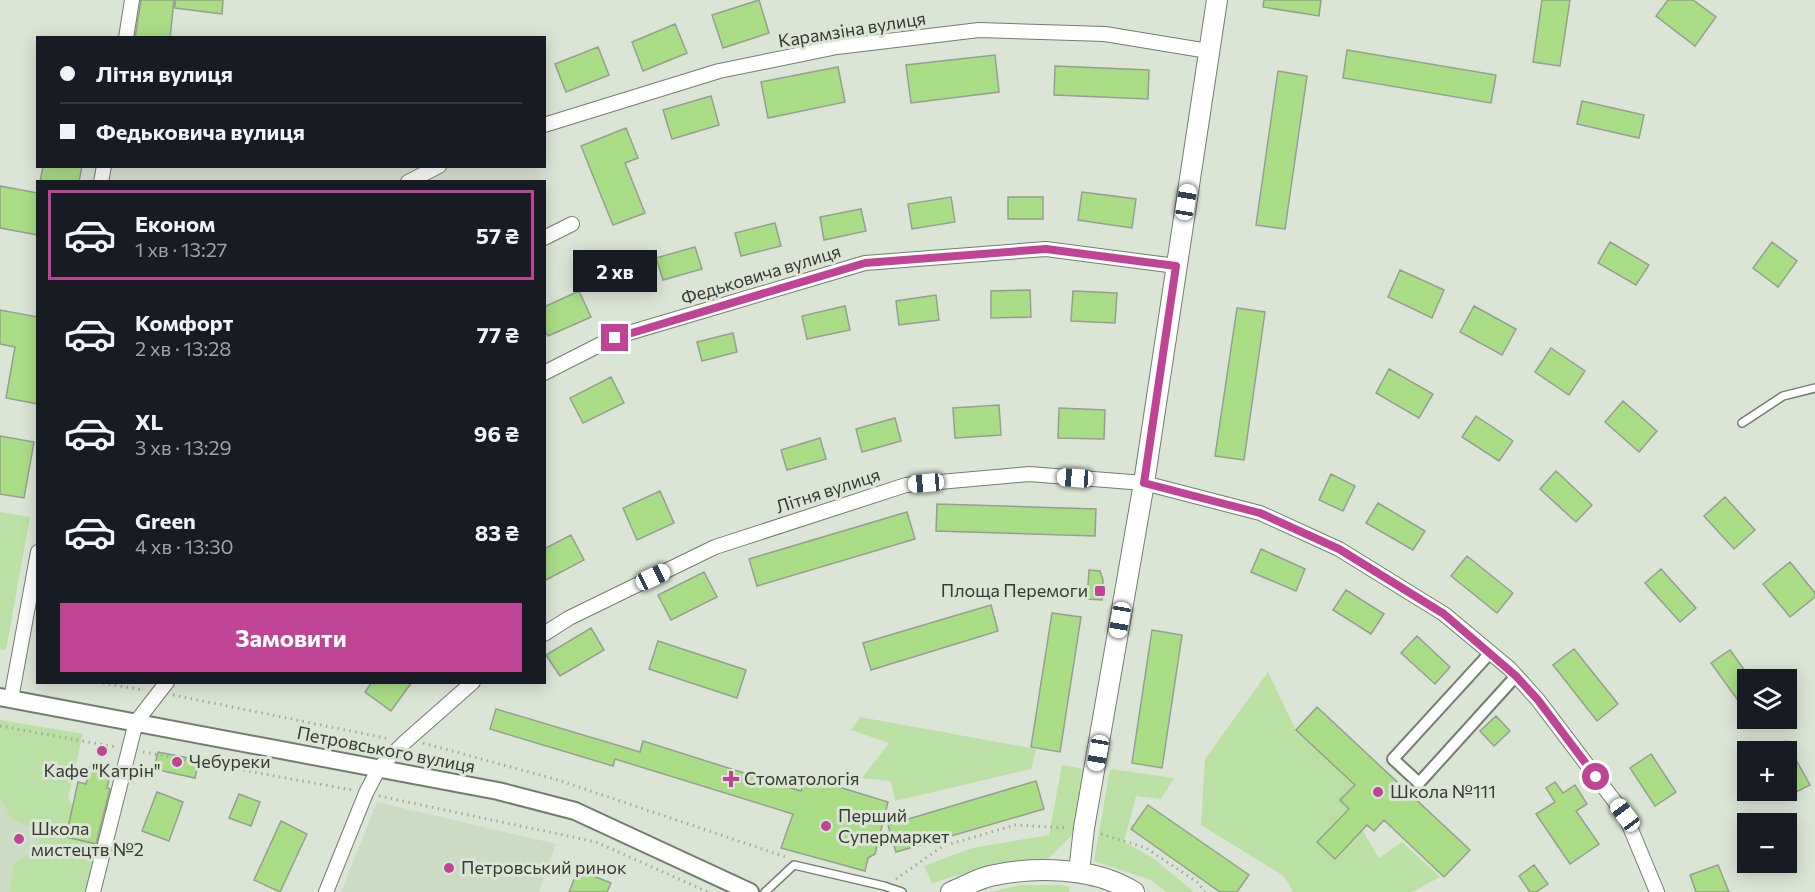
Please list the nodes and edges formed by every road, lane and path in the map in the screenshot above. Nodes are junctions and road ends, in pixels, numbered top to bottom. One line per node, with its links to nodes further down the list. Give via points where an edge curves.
1 (132, 0): 3 (street)
2 (1217, 0): 4 (main road)
3 (126, 36)
4 (1208, 51): 5 (street, Карамзіна вулиця, via 1105,34 979,30 837,47 719,71); 10 (main road)
5 (546, 124)
6 (435, 168): 7 (street)
7 (412, 180)
8 (572, 224): 9 (street)
9 (546, 237)
10 (1176, 266): 11 (street, Федьковича вулиця, via 1046,249 865,263 615,338); 14 (main road)
11 (546, 372)
12 (1815, 388): 13 (lane, via 1784,396)
13 (1742, 423)
14 (1144, 483): 16 (street, Літня вулиця, via 1029,474 906,485 715,547); 17 (street, Літня вулиця, via 1260,513 1339,549 1444,614); 24 (main road)
15 (36, 561): 21 (street)
16 (546, 633)
17 (1490, 653): 18 (street, Літня вулиця); 18 (street, via 1393,759 1419,783)
18 (1516, 676): 35 (street, Літня вулиця, via 1625,815)
19 (165, 684): 22 (street)
20 (471, 684): 23 (street)
21 (5, 698): 22 (street, Петровського вулиця)
22 (136, 722): 23 (street, Петровського вулиця); 27 (street)
23 (379, 768): 28 (street); 29 (street, Петровського вулиця, via 498,790 575,811)
24 (1084, 828): 25 (main road); 26 (path, via 1015,825 943,846); 34 (path, via 1146,848 1197,882)
25 (1078, 872): 32 (main road, via 1033,869 987,876); 33 (main road)
26 (891, 882)
27 (93, 892)
28 (326, 892)
29 (750, 892)
30 (765, 892): 31 (lane, via 794,865)
31 (902, 892)
32 (951, 892)
33 (1134, 892)
34 (1205, 892)
35 (1657, 892)

